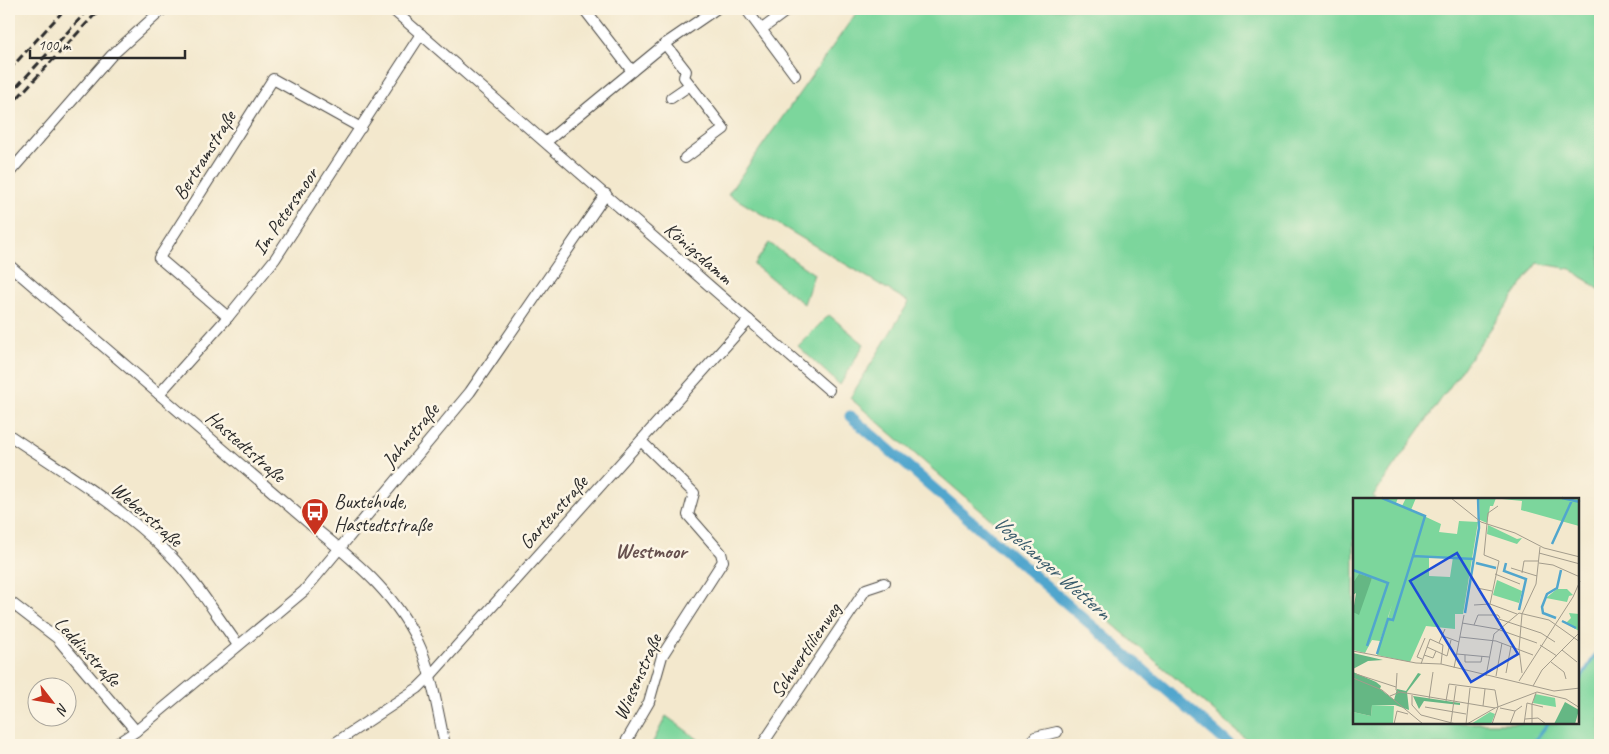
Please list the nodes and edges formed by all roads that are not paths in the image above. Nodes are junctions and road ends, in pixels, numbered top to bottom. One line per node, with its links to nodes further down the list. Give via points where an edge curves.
1 (162, 9): 17 (street, via 111,56)
2 (392, 9): 8 (street, Königsdamm)
3 (584, 9): 10 (street)
4 (716, 9): 9 (street)
5 (746, 9): 7 (street)
6 (789, 9): 7 (street)
7 (762, 29): 11 (street)
8 (421, 34): 14 (street, Im Petersmoor); 15 (street, Königsdamm)
9 (665, 44): 10 (street); 12 (street, via 686,71 684,77)
10 (632, 72): 15 (street)
11 (795, 75)
12 (690, 85): 13 (street); 16 (street, via 724,129)
13 (671, 98)
14 (360, 128): 20 (street, Im Petersmoor, via 275,259); 20 (street, Bertramstraße, via 274,78 159,258)
15 (546, 142): 18 (street, Königsdamm)
16 (685, 158)
17 (9, 173)
18 (606, 194): 21 (street, Königsdamm); 26 (street, Jahnstraße, via 470,392)
19 (9, 265): 23 (street, Hastedtstraße)
20 (228, 317): 23 (street, Im Petersmoor)
21 (749, 320): 22 (street, Königsdamm); 25 (street, Gartenstraße)
22 (830, 390)
23 (159, 394): 26 (street, Hastedtstraße)
24 (9, 435): 29 (street, Weberstraße, via 114,505 168,553)
25 (641, 441): 30 (street, Gartenstraße); 36 (street, Wiesenstraße, via 694,493 688,515 721,553 723,561 662,656 649,702)
26 (339, 548): 29 (street, Jahnstraße, via 304,591); 30 (street, Hastedtstraße, via 360,564 399,609 420,647)
27 (884, 583): 37 (street, Schwertlilienweg, via 866,589)
28 (9, 601): 31 (street, Leddinstraße, via 57,638)
29 (238, 645): 31 (street, Jahnstraße)
30 (430, 676): 34 (street, Gartenstraße, via 418,688); 35 (street)
31 (136, 731): 33 (street, Jahnstraße)
32 (1057, 732): 38 (street, via 1035,737)
33 (115, 745)
34 (332, 745)
35 (445, 745)
36 (624, 745)
37 (762, 745)
38 (1028, 745)

